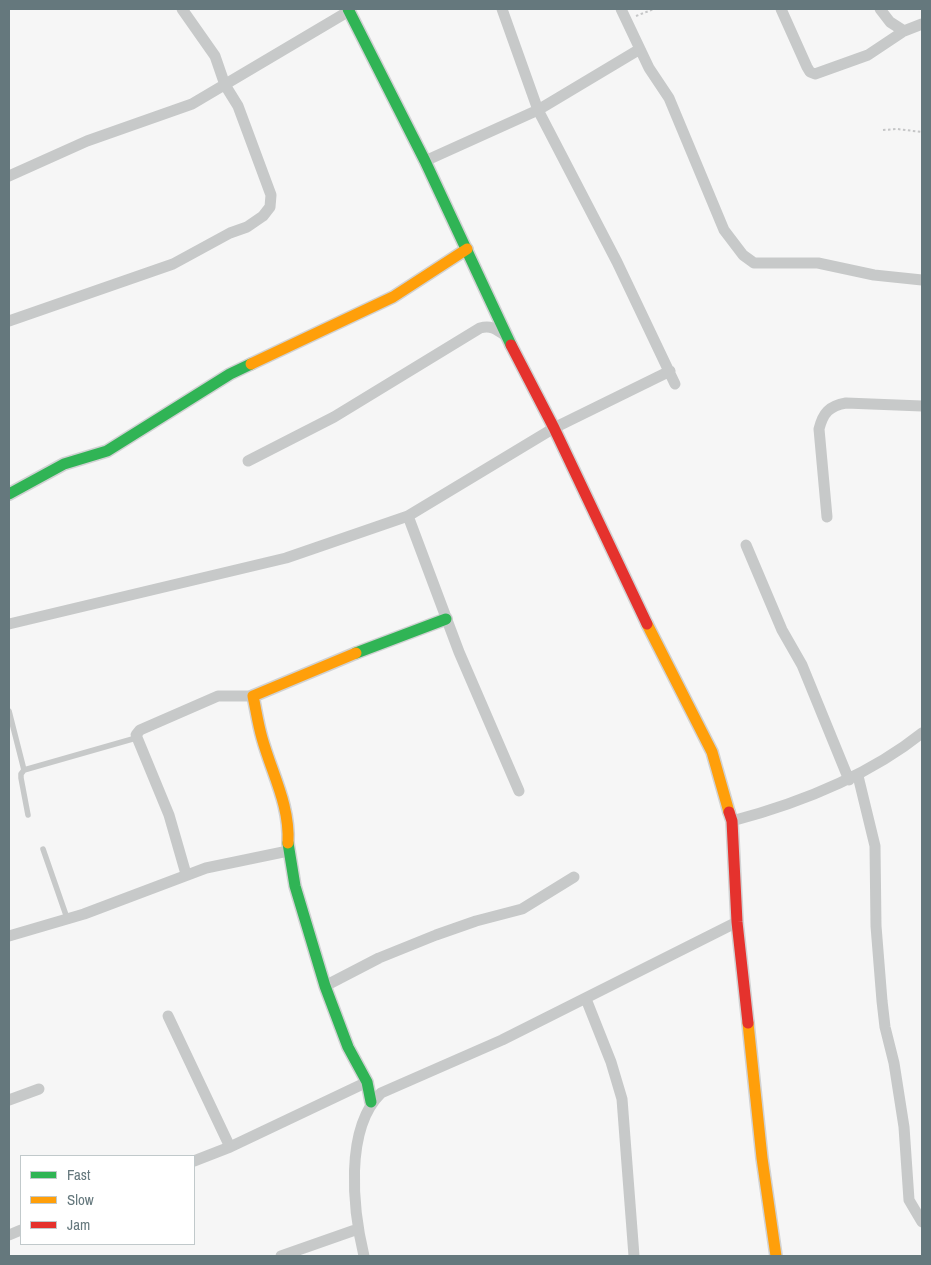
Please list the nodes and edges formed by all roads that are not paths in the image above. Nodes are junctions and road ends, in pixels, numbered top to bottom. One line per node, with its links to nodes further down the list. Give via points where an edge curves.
1 (182, 9): 10 (street, via 214,56)
2 (502, 9): 11 (street)
3 (621, 9): 9 (street)
4 (781, 9): 8 (street, via 807,67 815,74 868,55)
5 (880, 9): 8 (street, via 890,22)
6 (349, 10): 10 (street); 12 (street)
7 (922, 24): 8 (street)
8 (904, 31)
9 (640, 49): 11 (street); 15 (street, via 669,98 724,230 743,255 754,263 818,263 882,277)
10 (226, 85): 13 (street, via 192,104 87,141); 16 (street, via 238,106 271,195 270,207 263,216 173,264)
11 (538, 110): 12 (street); 18 (street)
12 (425, 161): 14 (street)
13 (9, 176)
14 (467, 249): 17 (street); 23 (street, via 393,297 230,374 107,451 64,464)
15 (922, 280)
16 (9, 321)
17 (506, 336): 21 (street); 22 (street, via 495,328 480,328 334,418)
18 (670, 371): 19 (street); 21 (street)
19 (676, 384)
20 (922, 406): 25 (street, via 846,403 835,404 827,410 819,429)
21 (554, 428): 24 (street); 37 (street, via 638,606 712,752)
22 (248, 461)
23 (9, 494)
24 (408, 516): 27 (street); 28 (street, via 286,558)
25 (827, 517)
26 (746, 545): 34 (street, via 782,630 802,665)
27 (446, 619): 29 (street); 35 (street)
28 (9, 624)
29 (253, 696): 32 (street, via 218,696 140,730); 39 (street, via 262,738 289,823)
30 (9, 710): 33 (lane)
31 (922, 733): 34 (street)
32 (136, 738): 33 (lane); 40 (street, via 169,815)
33 (24, 770): 36 (lane, via 21,774)
34 (853, 778): 37 (street, via 764,813); 54 (street, via 875,846 876,926 885,1027 904,1127 909,1200)
35 (519, 791)
36 (28, 815)
37 (732, 821): 43 (street)
38 (43, 849): 42 (lane)
39 (288, 851): 40 (street); 45 (street, via 295,886)
40 (186, 874): 42 (street)
41 (574, 877): 45 (street, via 522,909 436,935 379,958)
42 (67, 918): 44 (street)
43 (737, 922): 46 (street); 59 (street, via 762,1158)
44 (9, 936)
45 (325, 986): 48 (street, via 348,1047)
46 (586, 999): 51 (street, via 502,1040 381,1092); 58 (street, via 622,1099)
47 (168, 1016): 52 (street)
48 (367, 1082): 51 (street); 52 (street)
49 (39, 1089): 50 (street)
50 (9, 1100)
51 (372, 1102): 55 (street, via 365,1113 355,1152)
52 (230, 1147): 53 (street)
53 (195, 1161)
54 (922, 1222)
55 (358, 1229): 56 (street); 57 (street)
56 (281, 1256)
57 (364, 1256)
58 (634, 1256)
59 (776, 1256)

